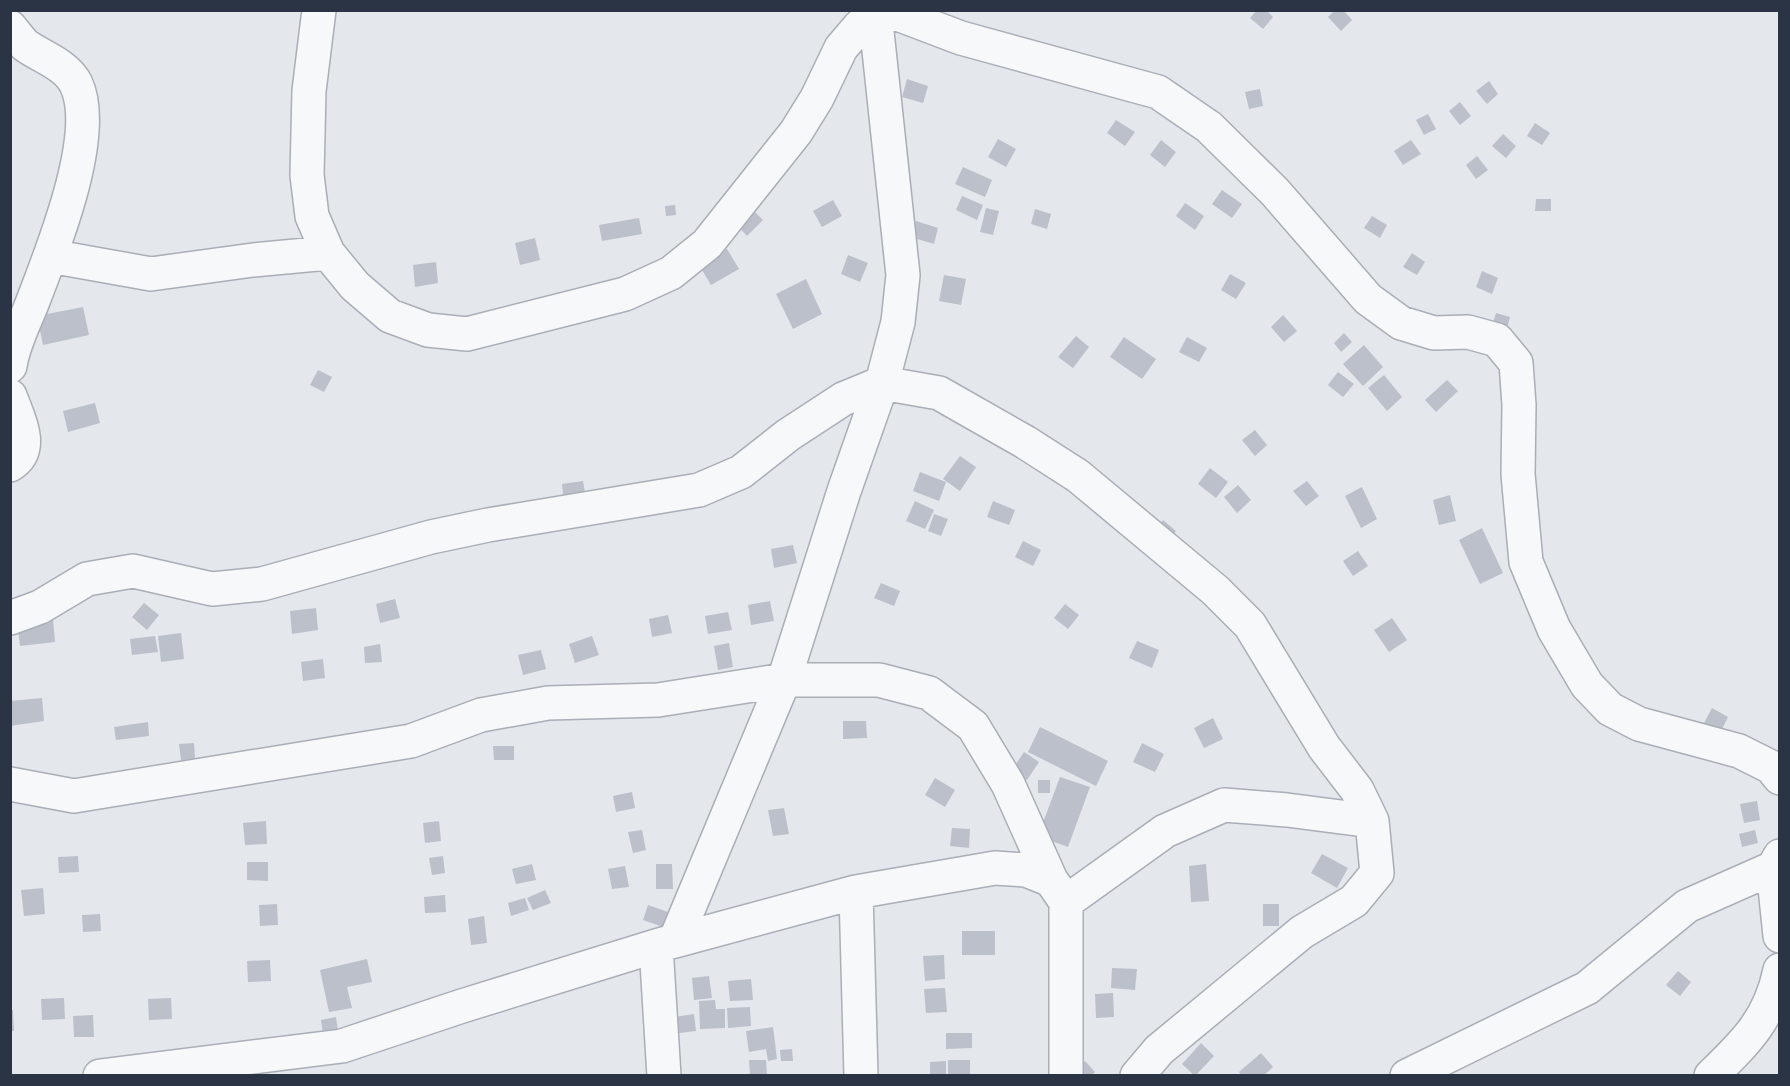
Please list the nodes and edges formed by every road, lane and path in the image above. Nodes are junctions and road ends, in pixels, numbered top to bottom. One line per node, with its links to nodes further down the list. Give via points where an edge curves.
1 (320, 10): 4 (street, via 309,91 307,174 312,216)
2 (876, 13): 4 (street, via 841,48 796,132 707,243 671,273 625,294 467,334 428,330 390,316 355,286); 7 (street, via 903,275 898,322); 12 (street, via 895,13 961,38 1158,92 1209,127 1275,192 1368,299 1392,317 1434,333 1468,332 1497,340 1516,363 1518,474 1526,562 1554,629 1587,685 1610,709 1640,724 1739,751 1771,767)
3 (10, 27): 5 (street, via 25,45 64,70 76,83 81,106 81,144 74,181)
4 (328, 253): 5 (street, via 151,274)
5 (50, 256): 6 (street)
6 (10, 366)
7 (882, 384): 10 (street, via 843,399 741,472 699,490 430,537 262,584 212,589 133,572 87,579 40,607); 11 (street); 14 (street, via 939,393 1025,442 1078,476 1215,590 1250,625 1324,747 1357,790)
8 (10, 396): 9 (street, via 25,443)
9 (10, 465)
10 (10, 618)
11 (784, 680): 13 (street, via 658,700 548,703 481,715 411,741 74,796); 16 (street, via 879,680 929,693 973,726 1008,784); 19 (street)
12 (1779, 778)
13 (10, 784)
14 (1372, 820): 16 (street, via 1224,805 1165,831); 21 (street, via 1377,873 1354,901 1302,932)
15 (1776, 862): 18 (street); 27 (street, via 1688,906 1587,988)
16 (1058, 891): 17 (street, via 1026,870 995,868); 25 (street)
17 (856, 892): 19 (street); 24 (street)
18 (1779, 936)
19 (665, 943): 22 (street, via 342,1046); 23 (street)
20 (1779, 970): 28 (street, via 1767,1012 1750,1036)
21 (1167, 1063): 26 (street)
22 (100, 1076)
23 (664, 1076)
24 (861, 1076)
25 (1066, 1076)
26 (1137, 1076)
27 (1407, 1076)
28 (1711, 1076)

